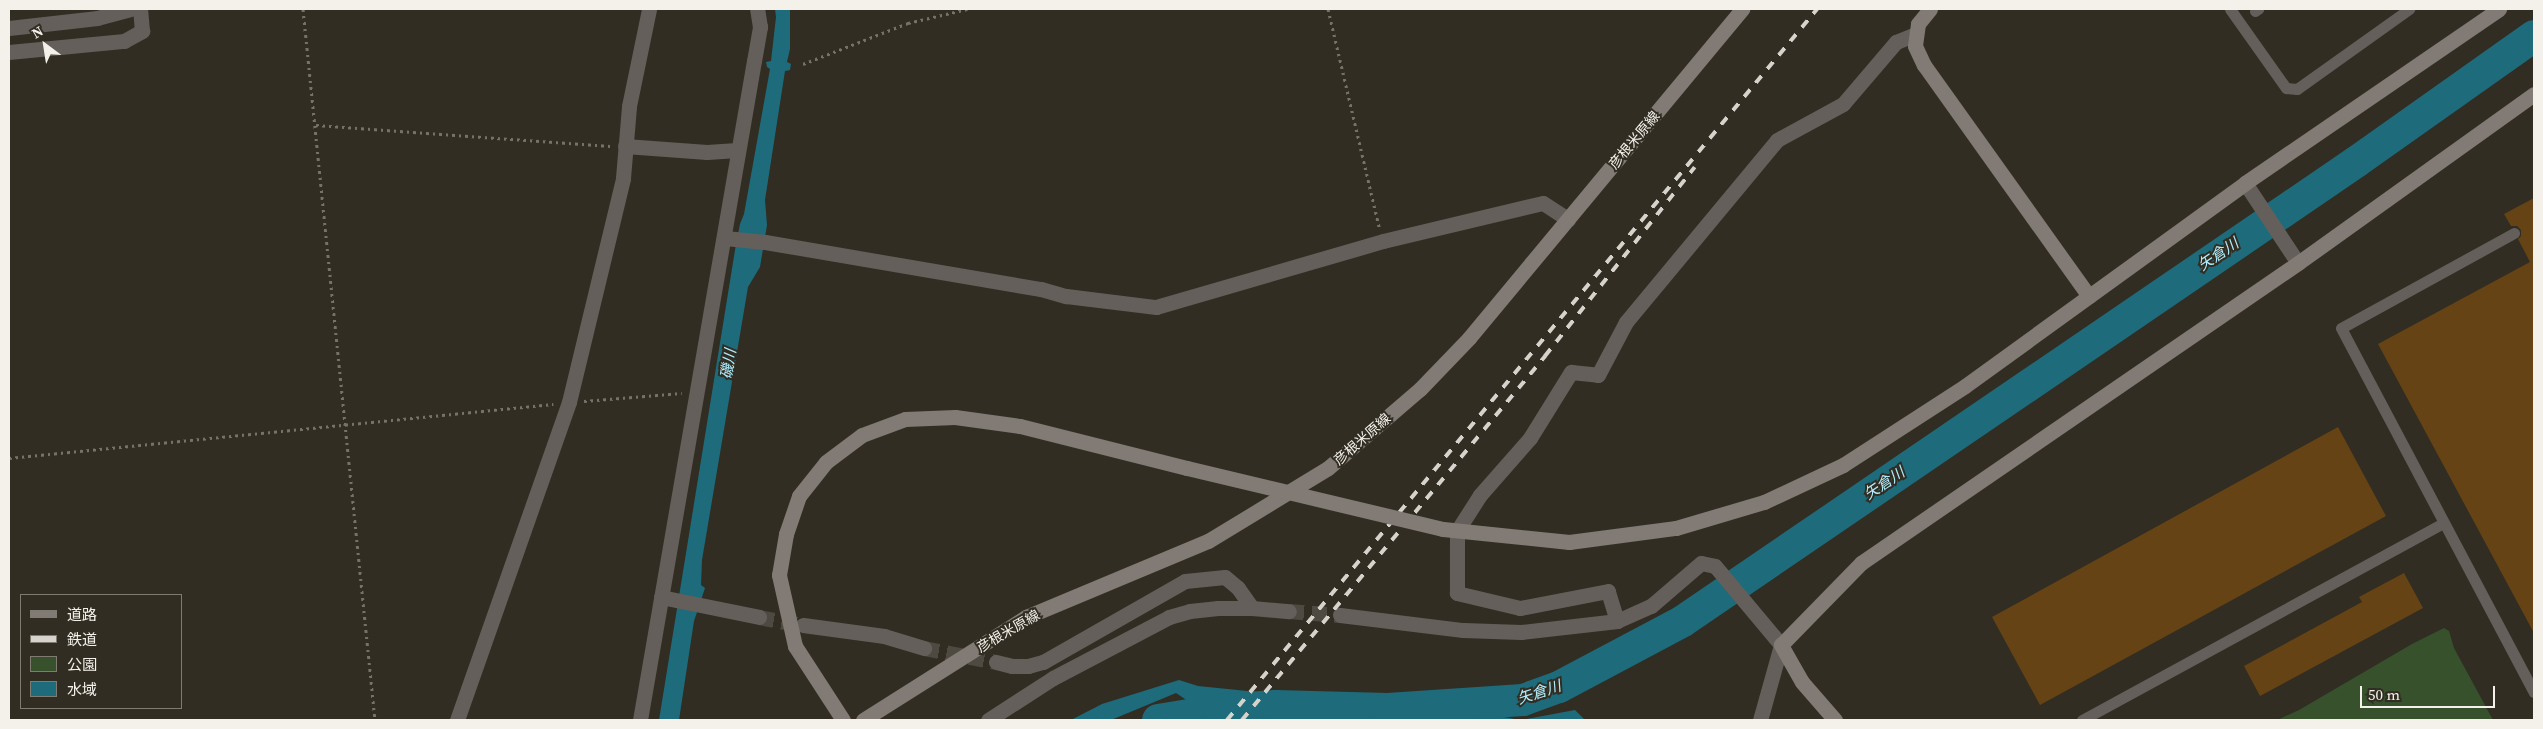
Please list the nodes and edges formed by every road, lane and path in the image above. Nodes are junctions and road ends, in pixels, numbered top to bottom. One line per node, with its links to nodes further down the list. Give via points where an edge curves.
1 (130, 9): 13 (street, via 97,18)
2 (140, 9): 15 (street, via 142,31 124,41)
3 (303, 9): 18 (path)
4 (649, 9): 19 (street, via 629,106)
5 (757, 9): 20 (street, via 760,27)
6 (967, 9): 16 (path, via 908,22)
7 (1328, 9): 25 (path)
8 (1742, 9): 22 (street, 彦根米原線)
9 (1930, 9): 14 (street, via 1918,24)
10 (2230, 9): 11 (lane, via 2286,88 2297,89)
11 (2409, 9)
12 (2499, 9): 21 (street)
13 (9, 28)
14 (1916, 34): 27 (street, via 1915,46 1924,65); 33 (street, via 1896,42 1843,104 1778,140 1626,322 1598,375 1571,372 1530,438)
15 (9, 52)
16 (802, 64)
17 (2534, 94): 26 (street)
18 (316, 125): 19 (path); 30 (path)
19 (625, 146): 20 (street, via 707,152); 29 (street, via 624,178)
20 (737, 150): 24 (street)
21 (2245, 183): 26 (street); 27 (street)
22 (1568, 219): 25 (street, via 1543,203); 49 (street, 彦根米原線, via 1468,338 1420,389 1328,468 1208,541 1026,617)
23 (2514, 234): 32 (lane, via 2341,328)
24 (730, 238): 25 (street, via 1041,289 1066,296 1156,307); 28 (street)
25 (1382, 241)
26 (2298, 263): 41 (street, via 1861,564)
27 (2089, 296): 33 (street, via 1965,386 1843,465 1764,502 1676,528 1569,542)
28 (698, 394): 29 (path); 34 (street)
29 (569, 402): 30 (path); 46 (street)
30 (344, 423): 31 (path); 45 (path)
31 (9, 458)
32 (2443, 523): 44 (lane); 53 (lane)
33 (1450, 530): 39 (street, via 1457,593 1520,608 1608,591); 48 (street, bridge, via 1020,426 955,418 905,419 862,435 826,462 799,496 786,534 780,575 794,646)
34 (668, 598): 38 (street); 47 (street)
35 (1252, 608): 36 (street); 43 (street, via 1225,576 1185,581 1043,662 1020,666); 50 (street, via 1190,611 1169,617 1053,678)
36 (1290, 611)
37 (1340, 615): 39 (street, via 1464,630 1521,632)
38 (759, 616)
39 (1617, 621): 41 (street, via 1651,606 1701,563 1715,566)
40 (803, 625): 42 (street, via 884,636)
41 (1781, 645): 51 (street); 52 (street, via 1802,682)
42 (924, 648)
43 (996, 662)
44 (2534, 692)
45 (375, 720)
46 (456, 720)
47 (640, 720)
48 (843, 720)
49 (864, 720)
50 (988, 720)
51 (1760, 720)
52 (1835, 720)
53 (2082, 720)

